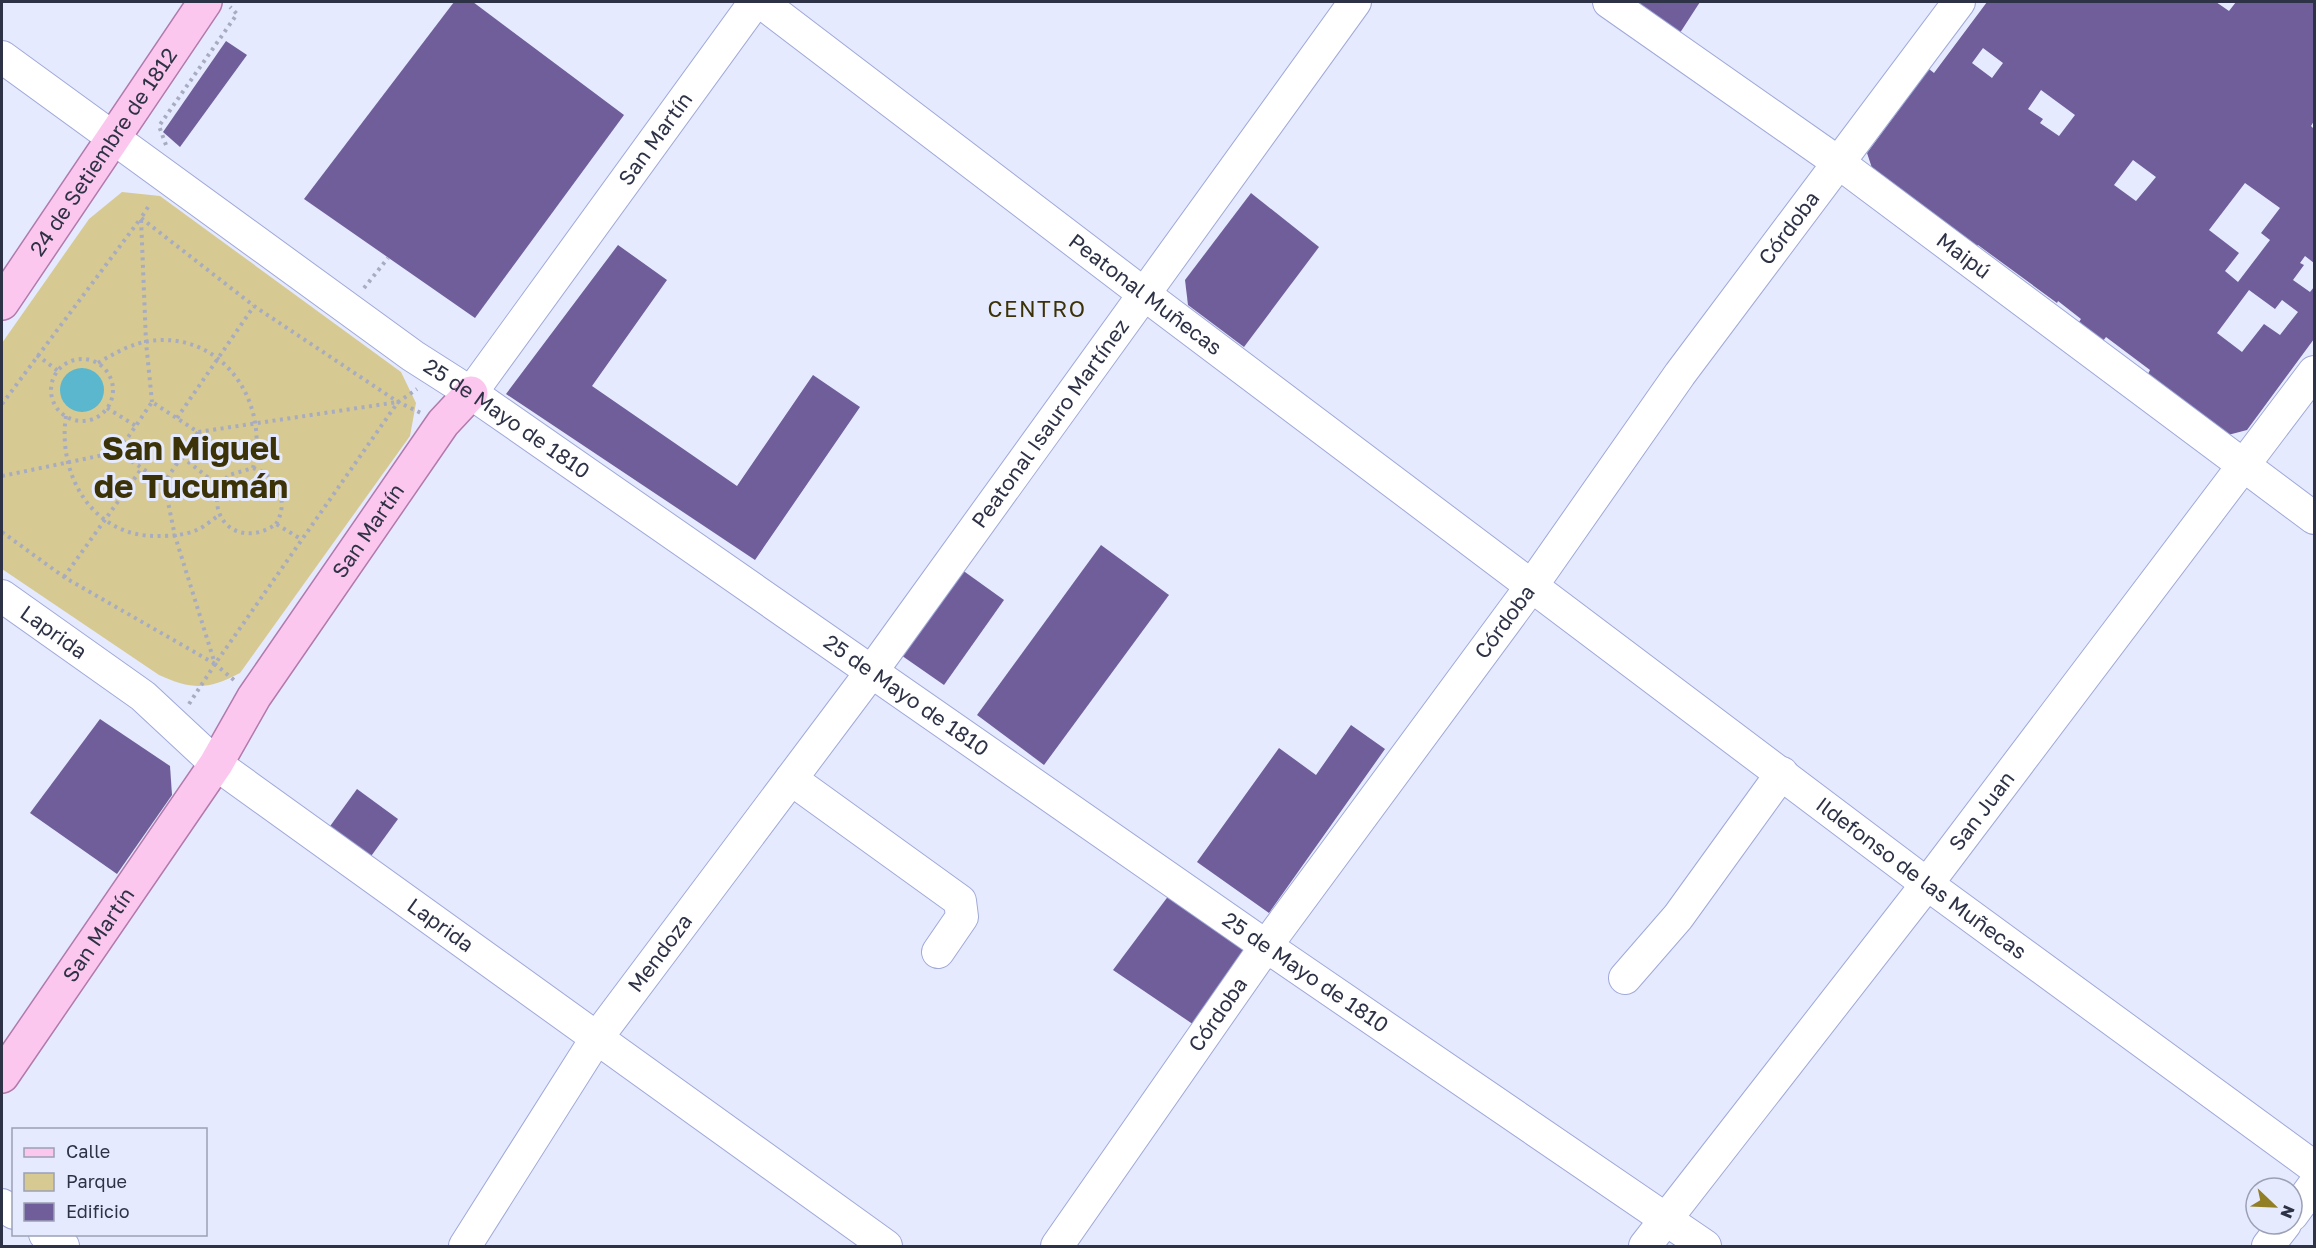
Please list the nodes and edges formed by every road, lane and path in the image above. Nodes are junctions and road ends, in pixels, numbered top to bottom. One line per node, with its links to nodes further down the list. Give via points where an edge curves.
1 (205, 2): 9 (main road, 24 de Setiembre de 1812)
2 (224, 2): 10 (path, via 237,14 159,126)
3 (755, 2): 25 (street, San Martín)
4 (761, 2): 15 (street, Peatonal Muñecas)
5 (1355, 2): 15 (street, Peatonal Isauro Martínez)
6 (1609, 2): 11 (street, Maipú)
7 (1959, 2): 11 (street, Córdoba)
8 (2, 57): 9 (street, 25 de Mayo de 1810)
9 (113, 140): 16 (main road, 24 de Setiembre de 1812); 18 (street, 25 de Mayo de 1810)
10 (167, 148)
11 (1839, 163): 38 (street, Maipú); 52 (street, Córdoba, via 1680,374)
12 (148, 207): 13 (path)
13 (141, 218): 17 (path); 19 (path); 20 (path)
14 (388, 258): 18 (path)
15 (1144, 294): 52 (street, Peatonal Muñecas); 55 (street, Peatonal Isauro Martínez)
16 (2, 303)
17 (254, 306): 21 (path); 27 (path)
18 (349, 309): 25 (street, 25 de Mayo de 1810)
19 (146, 342): 21 (path, via 171,341); 22 (path); 26 (path)
20 (37, 356): 23 (path); 28 (path)
21 (218, 358): 31 (path); 32 (path, via 237,377 250,399)
22 (99, 363): 23 (path, via 75,360); 29 (path, via 110,377 112,388)
23 (58, 370): 30 (path, via 52,399)
24 (2314, 372): 38 (street, San Juan)
25 (471, 393): 55 (street, 25 de Mayo de 1810); 57 (main road, San Martín, via 443,423 260,687)
26 (152, 402): 31 (path); 33 (path)
27 (399, 402): 32 (path); 50 (path)
28 (2, 405)
29 (107, 408): 30 (path, via 82,421); 33 (path)
30 (66, 416): 37 (path)
31 (177, 418): 34 (path)
32 (258, 425): 34 (path); 40 (path)
33 (136, 426): 35 (path)
34 (198, 432): 36 (path)
35 (118, 452): 37 (path); 39 (path)
36 (182, 457): 42 (path); 43 (path)
37 (66, 463): 41 (path); 46 (path, via 81,495)
38 (2243, 465): 45 (street, Maipú); 60 (street, San Juan)
39 (142, 468): 42 (path); 46 (path)
40 (253, 468): 43 (path, via 229,475); 47 (path, via 272,477 280,490 281,516)
41 (2, 476)
42 (164, 483): 49 (path)
43 (219, 486): 44 (path, via 215,500)
44 (218, 516): 47 (path, via 231,529 248,533 266,531); 49 (path, via 200,529)
45 (2314, 518)
46 (105, 520): 49 (path, via 151,537); 51 (path)
47 (276, 524): 50 (path)
48 (2, 532): 51 (path)
49 (175, 536): 54 (path)
50 (301, 539): 54 (path)
51 (64, 577): 54 (path)
52 (1533, 584): 58 (street, Ildefonso de las Muñecas); 61 (street, Córdoba)
53 (2, 596): 56 (street, Laprida, via 143,696)
54 (214, 664): 56 (path)
55 (872, 671): 59 (street, Mendoza); 61 (street, 25 de Mayo de 1810)
56 (176, 726): 57 (street, Laprida)
57 (216, 764): 64 (street, Laprida); 65 (main road, San Martín)
58 (1782, 773): 60 (street, Ildefonso de las Muñecas); 63 (street, via 1678,917)
59 (791, 780): 62 (street, via 960,901 962,917); 64 (street, Mendoza)
60 (1927, 884): 66 (street, Ildefonso de las Muñecas); 69 (street, San Juan)
61 (1266, 946): 69 (street, 25 de Mayo de 1810); 74 (street, Córdoba)
62 (938, 952)
63 (1625, 978)
64 (596, 1039): 72 (street, Mendoza); 73 (street, Laprida)
65 (2, 1076)
66 (2314, 1167)
67 (2314, 1185): 68 (street)
68 (2304, 1199)
69 (1665, 1219): 75 (street, San Juan); 76 (street, 25 de Mayo de 1810)
70 (48, 1236): 71 (street)
71 (63, 1246)
72 (465, 1246)
73 (886, 1246)
74 (1057, 1246)
75 (1645, 1246)
76 (1705, 1246)

